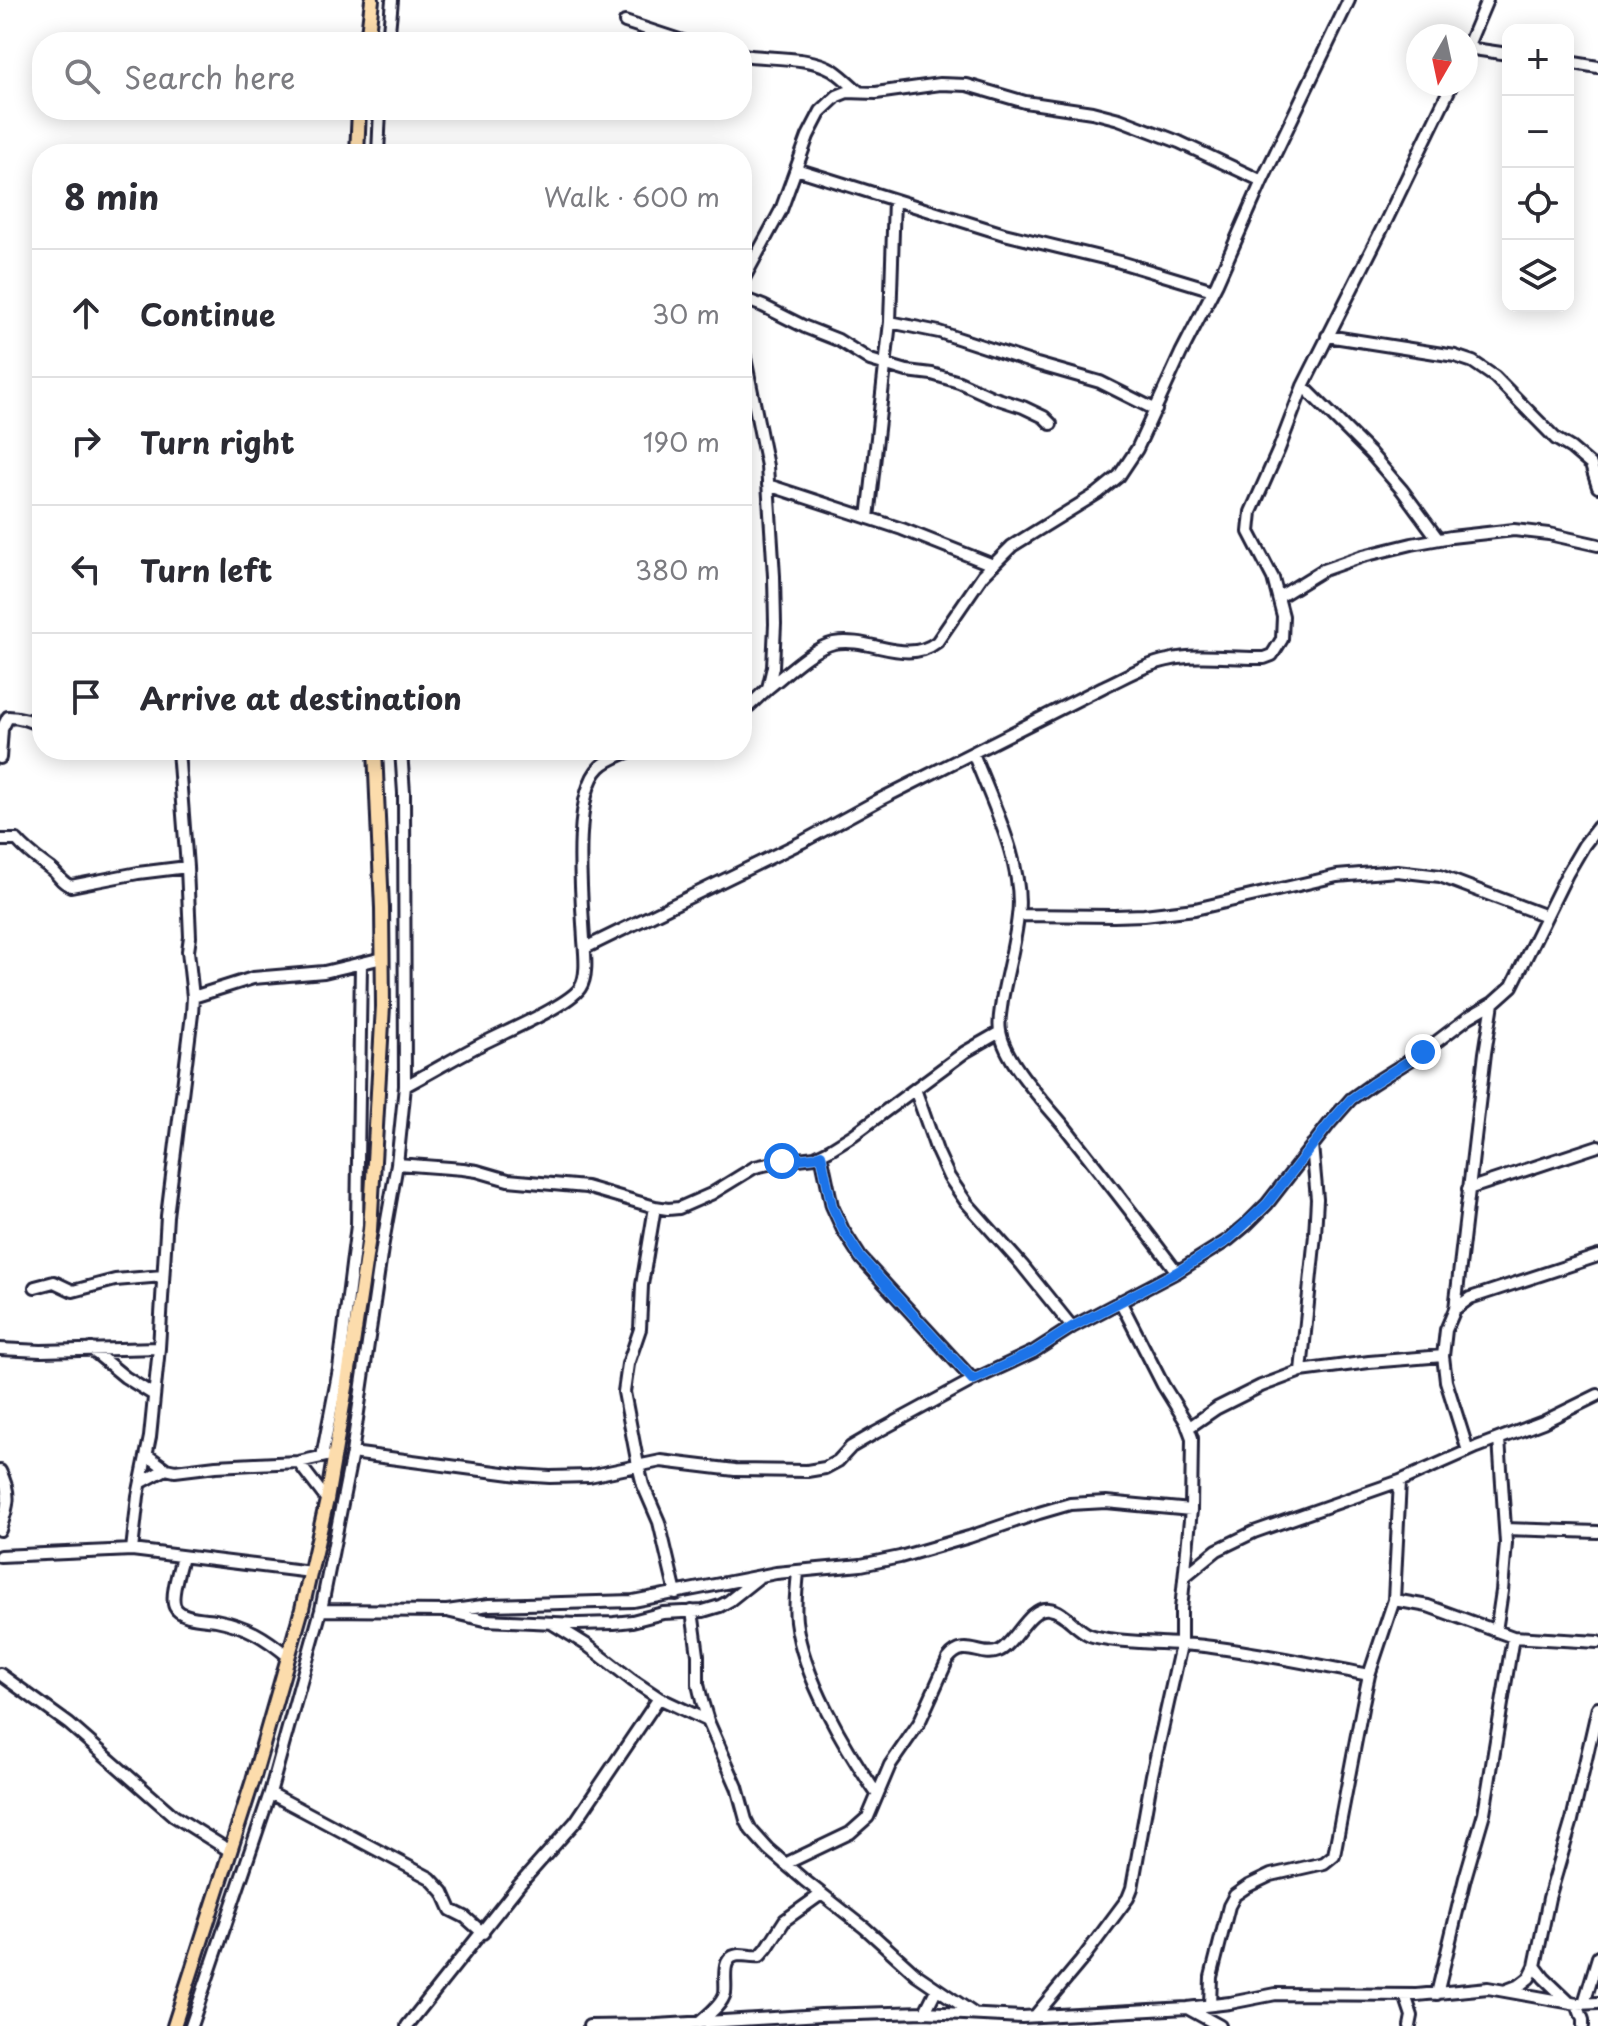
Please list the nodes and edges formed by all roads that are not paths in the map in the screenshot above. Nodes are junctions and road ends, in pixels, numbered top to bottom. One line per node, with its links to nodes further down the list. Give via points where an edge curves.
1 (372, 0): 7 (main road)
2 (392, 0): 8 (street)
3 (1349, 0): 22 (street)
4 (1487, 0): 6 (street)
5 (625, 22): 9 (street)
6 (1477, 24)
7 (368, 32)
8 (389, 32)
9 (656, 32)
10 (1478, 50): 11 (street)
11 (1502, 53)
12 (752, 56): 15 (street, via 823,65)
13 (1574, 63): 14 (street)
14 (1598, 67)
15 (858, 91): 21 (street, via 837,96 821,111); 22 (street, via 957,84 1092,112 1147,128)
16 (1446, 96): 28 (street)
17 (359, 120): 19 (main road)
18 (380, 120): 20 (street)
19 (357, 144)
20 (378, 144)
21 (796, 169): 23 (street); 24 (street)
22 (1262, 181): 25 (street)
23 (894, 200): 25 (street); 27 (street)
24 (752, 264)
25 (1213, 290): 32 (street)
26 (752, 302): 29 (street)
27 (890, 322): 29 (street); 32 (street, via 1100,382)
28 (1327, 336): 30 (street); 35 (street, via 1455,356 1484,367 1556,439 1591,465)
29 (886, 365): 33 (street, via 959,382); 36 (street)
30 (1303, 386): 37 (street, via 1371,454); 40 (street, via 1248,524)
31 (752, 392): 34 (street)
32 (1156, 410): 39 (street, via 1119,476 1012,546)
33 (1051, 424)
34 (768, 485): 36 (street); 41 (street, via 775,624)
35 (1598, 487)
36 (868, 518): 39 (street)
37 (1438, 539): 38 (street, via 1514,530); 40 (street, via 1323,570)
38 (1598, 545)
39 (993, 565): 41 (street, via 929,649 889,651 831,644)
40 (1279, 597): 44 (street, via 1282,639 1272,655 1164,660)
41 (768, 688): 42 (street)
42 (752, 703)
43 (32, 722): 45 (street, via 8,717)
44 (973, 753): 55 (street, via 1016,869); 57 (street)
45 (0, 758)
46 (179, 760): 54 (street)
47 (375, 760): 58 (main road)
48 (402, 760): 63 (street)
49 (613, 760): 57 (street, via 591,779 583,813)
50 (1598, 827): 56 (street)
51 (0, 830): 53 (street)
52 (0, 840): 53 (street)
53 (17, 840): 54 (street, via 71,886)
54 (187, 867): 60 (street)
55 (1019, 915): 56 (street, via 1144,915 1337,876 1397,871 1440,876); 62 (street)
56 (1546, 916): 61 (street, via 1512,986)
57 (585, 948): 63 (street, via 584,977 568,999)
58 (383, 958): 59 (street); 91 (main road, via 370,1230)
59 (361, 964): 60 (street, via 253,978); 91 (street, via 357,1225)
60 (193, 997): 73 (street)
61 (1493, 1003): 65 (street, via 1351,1099); 69 (street)
62 (1000, 1032): 64 (street); 72 (street, via 1033,1092)
63 (405, 1086): 68 (street)
64 (915, 1089): 67 (street); 77 (street, via 949,1177)
65 (1312, 1145): 72 (street, via 1246,1225); 82 (street, via 1317,1199)
66 (1598, 1146): 69 (street)
67 (821, 1154): 70 (street, via 755,1167 679,1208); 83 (street, via 832,1206 861,1258)
68 (397, 1164): 70 (street, via 586,1187); 89 (street)
69 (1468, 1189): 76 (street)
70 (655, 1207): 93 (street, via 640,1329 624,1392)
71 (1598, 1256): 76 (street, via 1470,1298)
72 (1177, 1272): 75 (street)
73 (163, 1276): 74 (street, via 73,1291 54,1282); 78 (street)
74 (35, 1287)
75 (1120, 1301): 77 (street); 86 (street)
76 (1455, 1309): 81 (street)
77 (1072, 1327): 83 (street)
78 (159, 1348): 80 (street); 84 (street)
79 (0, 1349): 80 (street)
80 (91, 1349): 84 (street)
81 (1443, 1356): 82 (street); 88 (street)
82 (1301, 1371): 86 (street, via 1217,1408)
83 (973, 1380): 93 (street, via 851,1447 825,1468 735,1470 661,1461)
84 (154, 1395): 90 (street)
85 (1598, 1395): 87 (street)
86 (1188, 1428): 99 (street)
87 (1499, 1439): 88 (street); 100 (street)
88 (1468, 1451): 96 (street)
89 (352, 1453): 93 (street, via 550,1477 589,1476); 112 (street)
90 (147, 1455): 94 (street); 97 (street)
91 (329, 1456): 92 (street); 98 (main road)
92 (298, 1462): 94 (street); 98 (street)
93 (638, 1465): 110 (street, via 659,1522)
94 (166, 1469): 97 (street)
95 (0, 1471): 101 (street, via 9,1495)
96 (1400, 1481): 108 (street, via 1254,1532 1217,1550); 111 (street)
97 (142, 1482): 103 (street)
98 (327, 1500): 107 (main road)
99 (1191, 1510): 106 (street, via 1070,1504 900,1557); 108 (street)
100 (1505, 1529): 102 (street); 116 (street)
101 (0, 1530)
102 (1598, 1532)
103 (132, 1550): 104 (street); 105 (street)
104 (0, 1556)
105 (182, 1557): 107 (street); 120 (street, via 173,1597 178,1611 248,1628)
106 (798, 1571): 109 (street); 129 (street, via 795,1618 806,1664)
107 (311, 1572): 120 (main road)
108 (1185, 1576): 119 (street)
109 (760, 1577): 110 (street); 114 (street, via 720,1606)
110 (676, 1594): 113 (street)
111 (1394, 1600): 116 (street, via 1428,1606); 122 (street)
112 (321, 1610): 113 (street); 128 (street)
113 (447, 1611): 115 (street, via 485,1620)
114 (692, 1611): 115 (street, via 614,1623); 125 (street, via 698,1684)
115 (551, 1623): 123 (street)
116 (1496, 1631): 117 (street)
117 (1513, 1637): 118 (street); 138 (street, via 1484,1813)
118 (1598, 1642)
119 (1181, 1645): 122 (street); 129 (street, via 1096,1637 1047,1608 1037,1611 998,1651 956,1650); 145 (street, via 1132,1888)
120 (289, 1657): 130 (main road)
121 (0, 1674): 130 (street, via 69,1724 174,1816)
122 (1369, 1675): 141 (street, via 1334,1855 1324,1863 1271,1875 1235,1895 1211,1977)
123 (659, 1698): 125 (street); 133 (street, via 576,1821)
124 (1598, 1707): 126 (street)
125 (708, 1721): 131 (street, via 751,1830)
126 (1595, 1729): 127 (street)
127 (1593, 1744): 135 (street)
128 (270, 1793): 133 (street, via 430,1878 451,1910); 152 (street)
129 (877, 1794): 131 (street, via 858,1827)
130 (230, 1851): 151 (main road)
131 (785, 1864): 132 (street)
132 (820, 1895): 136 (street); 149 (street, via 785,1920 760,1956 735,1955 729,1960 725,1994)
133 (483, 1933): 153 (street)
134 (1598, 1957): 140 (street)
135 (1535, 1966): 137 (street, via 1529,1978); 140 (street, via 1544,1978)
136 (936, 1990): 143 (street); 144 (street)
137 (1507, 1990): 138 (street); 140 (street)
138 (1437, 1994): 139 (street)
139 (1405, 1995): 141 (street, via 1276,1994); 157 (street)
140 (1585, 2003): 150 (street); 150 (street)
141 (1214, 2005): 142 (street); 156 (street)
142 (1187, 2008): 145 (street); 156 (street)
143 (925, 2012): 144 (street); 147 (street)
144 (975, 2014): 148 (street)
145 (1035, 2016): 146 (street)
146 (1022, 2017): 148 (street); 155 (street)
147 (823, 2021): 149 (street)
148 (992, 2021)
149 (699, 2023): 154 (street)
150 (1583, 2023)
151 (174, 2026)
152 (191, 2026)
153 (407, 2026)
154 (589, 2026)
155 (1013, 2026)
156 (1221, 2026)
157 (1410, 2026)

